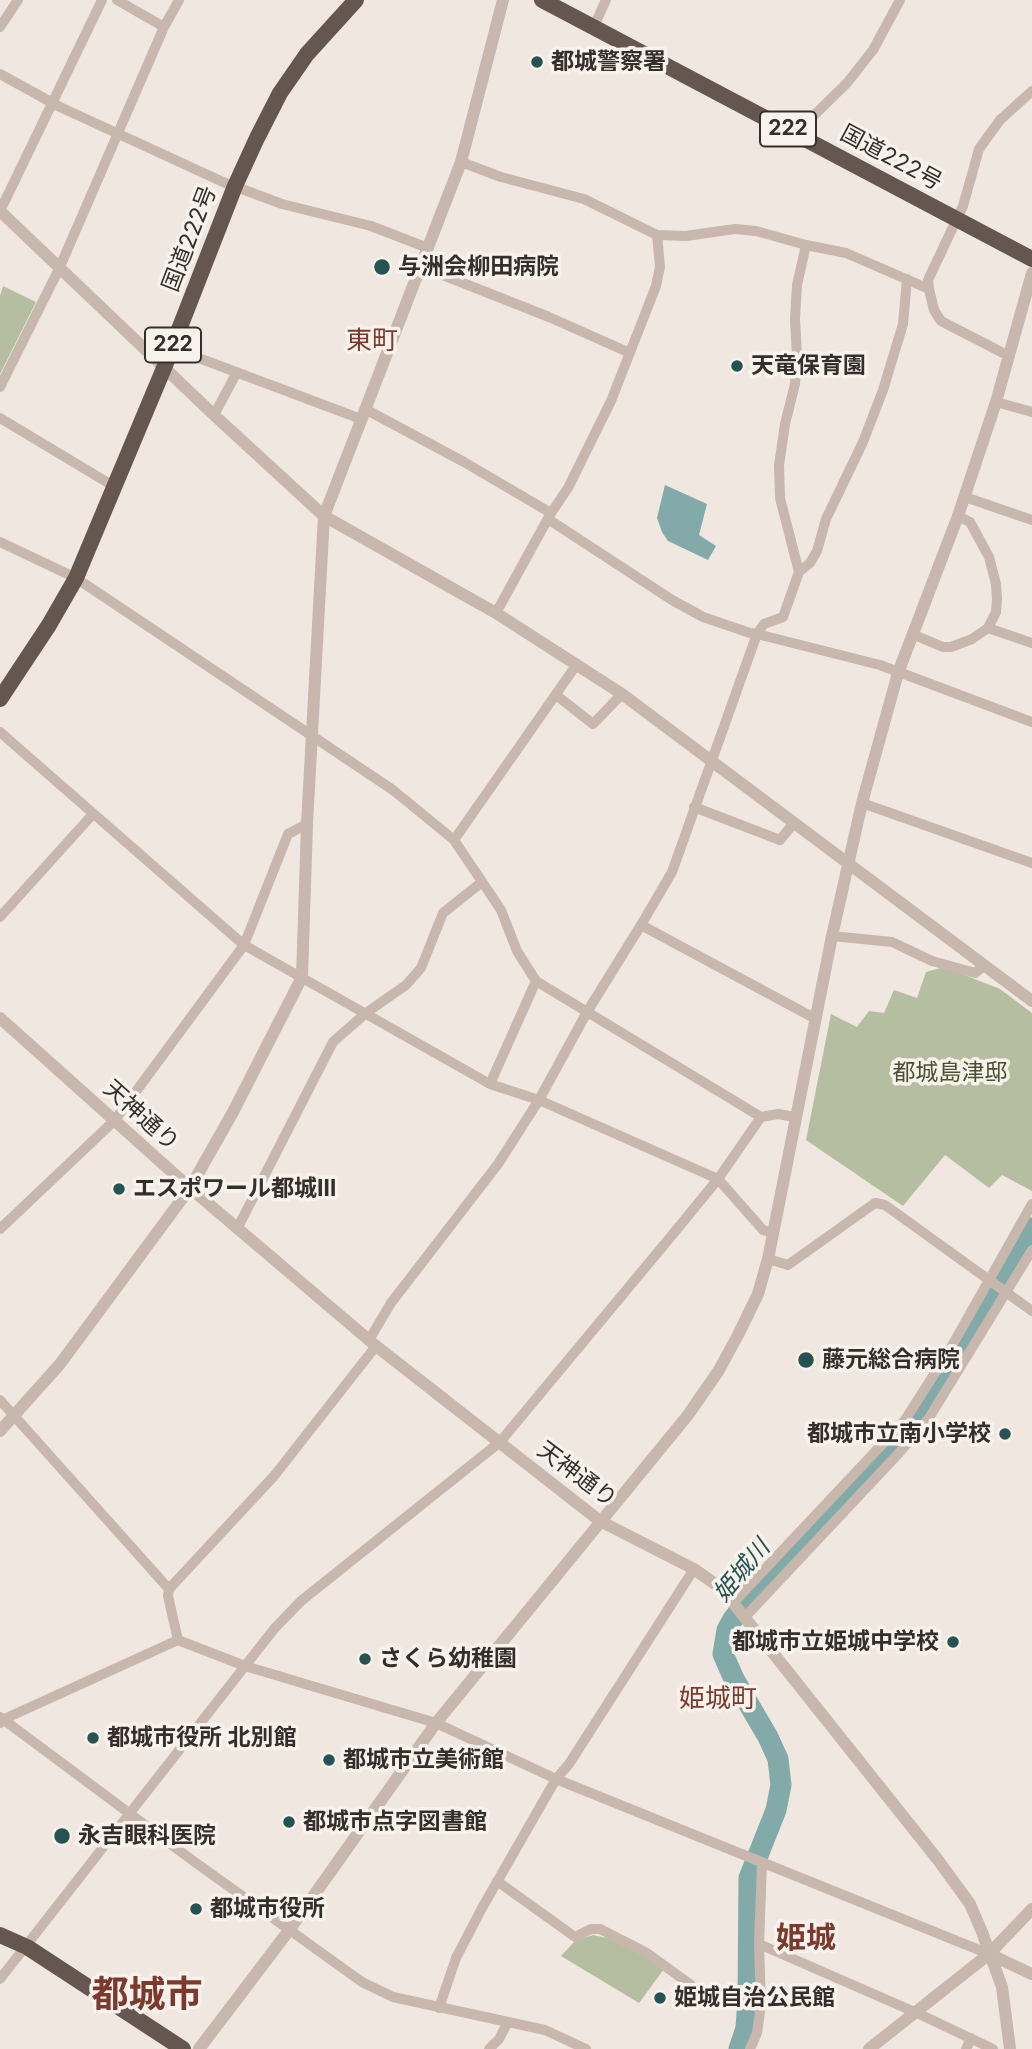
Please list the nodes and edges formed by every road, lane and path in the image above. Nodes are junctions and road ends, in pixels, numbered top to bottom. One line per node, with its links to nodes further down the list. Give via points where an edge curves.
1 (18, 0): 11 (street)
2 (102, 0): 15 (street)
3 (117, 0): 12 (street)
4 (179, 0): 12 (street)
5 (356, 0): 19 (highway, 国道222号 / 222, via 307,54 280,93)
6 (503, 0): 18 (street)
7 (542, 0): 10 (highway, 国道222号 / 222)
8 (606, 0): 10 (street)
9 (900, 0): 16 (street, via 873,50)
10 (594, 26): 16 (highway, 国道222号 / 222)
11 (0, 27)
12 (164, 27): 17 (street)
13 (0, 74): 15 (street)
14 (1032, 91): 21 (street, via 1000,120 979,149)
15 (52, 104): 17 (street); 20 (street)
16 (796, 133): 21 (highway, 国道222号 / 222)
17 (118, 135): 19 (street); 27 (street)
18 (461, 162): 22 (street, via 584,199); 24 (street)
19 (235, 186): 24 (street, via 282,204 371,226); 34 (highway, 国道222号 / 222)
20 (0, 211): 27 (street)
21 (957, 219): 25 (highway, 国道222号 / 222); 30 (street, via 928,280)
22 (657, 235): 23 (street, via 735,229); 31 (street, via 660,267 656,286)
23 (806, 246): 29 (street, via 846,253); 49 (street, via 797,285 795,384 779,465 780,498)
24 (428, 248): 26 (street)
25 (1032, 259)
26 (421, 266): 31 (street); 39 (street)
27 (59, 269): 34 (street); 36 (street)
28 (1032, 273): 33 (street)
29 (907, 279): 30 (street); 49 (street, via 903,324 883,390 826,519 817,551)
30 (929, 289): 33 (street, via 942,321)
31 (630, 353): 45 (street, via 592,443)
32 (188, 354): 35 (street)
33 (1009, 356): 37 (street)
34 (164, 368): 40 (street); 42 (highway, 国道222号 / 222)
35 (237, 372): 39 (street); 40 (street)
36 (0, 387)
37 (996, 402): 38 (street); 43 (street)
38 (1031, 410)
39 (363, 414): 44 (street); 45 (street, via 464,462)
40 (214, 415): 44 (street)
41 (0, 418): 42 (street)
42 (115, 487): 50 (highway, 国道222号 / 222)
43 (965, 496): 46 (street); 47 (street)
44 (324, 516): 51 (street); 63 (street)
45 (549, 516): 51 (street); 53 (street, via 685,608)
46 (958, 516): 52 (street, via 970,522 989,557 998,599); 54 (street)
47 (1032, 520)
48 (0, 542): 50 (street)
49 (799, 572): 53 (street, via 783,617 764,624)
50 (76, 578): 60 (highway, 国道222号 / 222); 63 (street)
51 (496, 613): 56 (street)
52 (988, 628): 54 (street, via 951,647); 55 (street)
53 (757, 634): 57 (street); 64 (street)
54 (912, 634): 57 (street)
55 (1032, 643)
56 (577, 664): 58 (street); 59 (street)
57 (898, 673): 61 (street); 65 (street)
58 (622, 694): 59 (street, via 593,724); 64 (street)
59 (556, 695): 70 (street)
60 (0, 699)
61 (1032, 722)
62 (0, 732): 67 (street)
63 (312, 737): 69 (street); 70 (street, via 393,790)
64 (712, 761): 66 (street); 68 (street)
65 (862, 803): 71 (street); 72 (street)
66 (694, 807): 68 (street, via 780,840); 75 (street, via 672,872)
67 (93, 814): 74 (street); 77 (street)
68 (794, 823): 72 (street)
69 (307, 824): 77 (street, via 288,834); 79 (street)
70 (454, 839): 73 (street)
71 (1032, 863)
72 (848, 864): 76 (street); 78 (street)
73 (481, 882): 80 (street); 83 (street, via 443,913 421,968 406,985)
74 (0, 917)
75 (642, 925): 82 (street); 85 (street)
76 (832, 936): 78 (street, via 892,942 932,961 975,973); 85 (street)
77 (244, 945): 79 (street); 90 (street)
78 (984, 966): 81 (street)
79 (302, 977): 83 (street); 92 (street)
80 (536, 981): 82 (street); 86 (street)
81 (1032, 1002)
82 (587, 1012): 87 (street); 88 (street)
83 (366, 1013): 86 (street); 94 (street, via 333,1042)
84 (0, 1018): 90 (street, 天神通り)
85 (816, 1019): 89 (street)
86 (490, 1084): 87 (street)
87 (539, 1100): 91 (street); 102 (street, via 498,1164 391,1303)
88 (761, 1117): 89 (street); 91 (street)
89 (795, 1117): 96 (street)
90 (115, 1120): 92 (street, 天神通り); 95 (street)
91 (718, 1179): 96 (street, via 763,1230); 106 (street)
92 (190, 1188): 94 (street, 天神通り); 104 (street, via 60,1364)
93 (1032, 1203): 99 (street)
94 (237, 1228): 102 (street, 天神通り)
95 (0, 1229)
96 (773, 1233): 98 (street)
97 (1032, 1250): 100 (street)
98 (768, 1259): 99 (street, via 788,1265 876,1203); 107 (street, via 758,1294 719,1370 688,1415)
99 (988, 1280): 100 (street); 110 (street, via 905,1420)
100 (1006, 1292): 101 (street); 111 (street, via 929,1418)
101 (1032, 1311)
102 (373, 1343): 106 (street, 天神通り); 109 (street, via 274,1476)
103 (0, 1400): 104 (street)
104 (15, 1415): 105 (street); 109 (street)
105 (0, 1431)
106 (500, 1442): 107 (street, 天神通り); 113 (street, via 301,1601)
107 (600, 1521): 108 (street, 天神通り); 115 (street)
108 (694, 1569): 110 (street, 天神通り); 116 (street)
109 (169, 1589): 112 (street)
110 (734, 1604): 111 (street, 天神通り)
111 (745, 1617): 125 (street, 天神通り, via 970,1904)
112 (178, 1640): 113 (street); 114 (street)
113 (245, 1665): 115 (street); 117 (street)
114 (1, 1720): 117 (street)
115 (436, 1723): 116 (street); 121 (street)
116 (556, 1779): 118 (street); 119 (street)
117 (129, 1814): 121 (street); 124 (street)
118 (762, 1864): 123 (street); 125 (street)
119 (497, 1881): 128 (street, via 575,1937 600,1930 647,1953); 129 (street, via 456,1958)
120 (1032, 1909): 125 (street)
121 (290, 1929): 129 (street, via 362,1982 393,1997); 134 (street)
122 (0, 1935): 124 (highway)
123 (759, 1944): 130 (street); 137 (street, via 761,2005)
124 (27, 1947): 127 (street); 133 (highway)
125 (989, 1954): 126 (street); 130 (street); 141 (street, 天神通り, via 1002,1987)
126 (1032, 1974)
127 (0, 1979)
128 (691, 1984)
129 (439, 2008): 131 (street)
130 (917, 2012): 132 (street); 138 (street)
131 (508, 2022): 135 (street); 136 (street, via 545,2030)
132 (971, 2039): 139 (street); 140 (street)
133 (183, 2049)
134 (199, 2049)
135 (489, 2049)
136 (586, 2049)
137 (750, 2049)
138 (869, 2049)
139 (966, 2049)
140 (993, 2049)
141 (1010, 2049)

